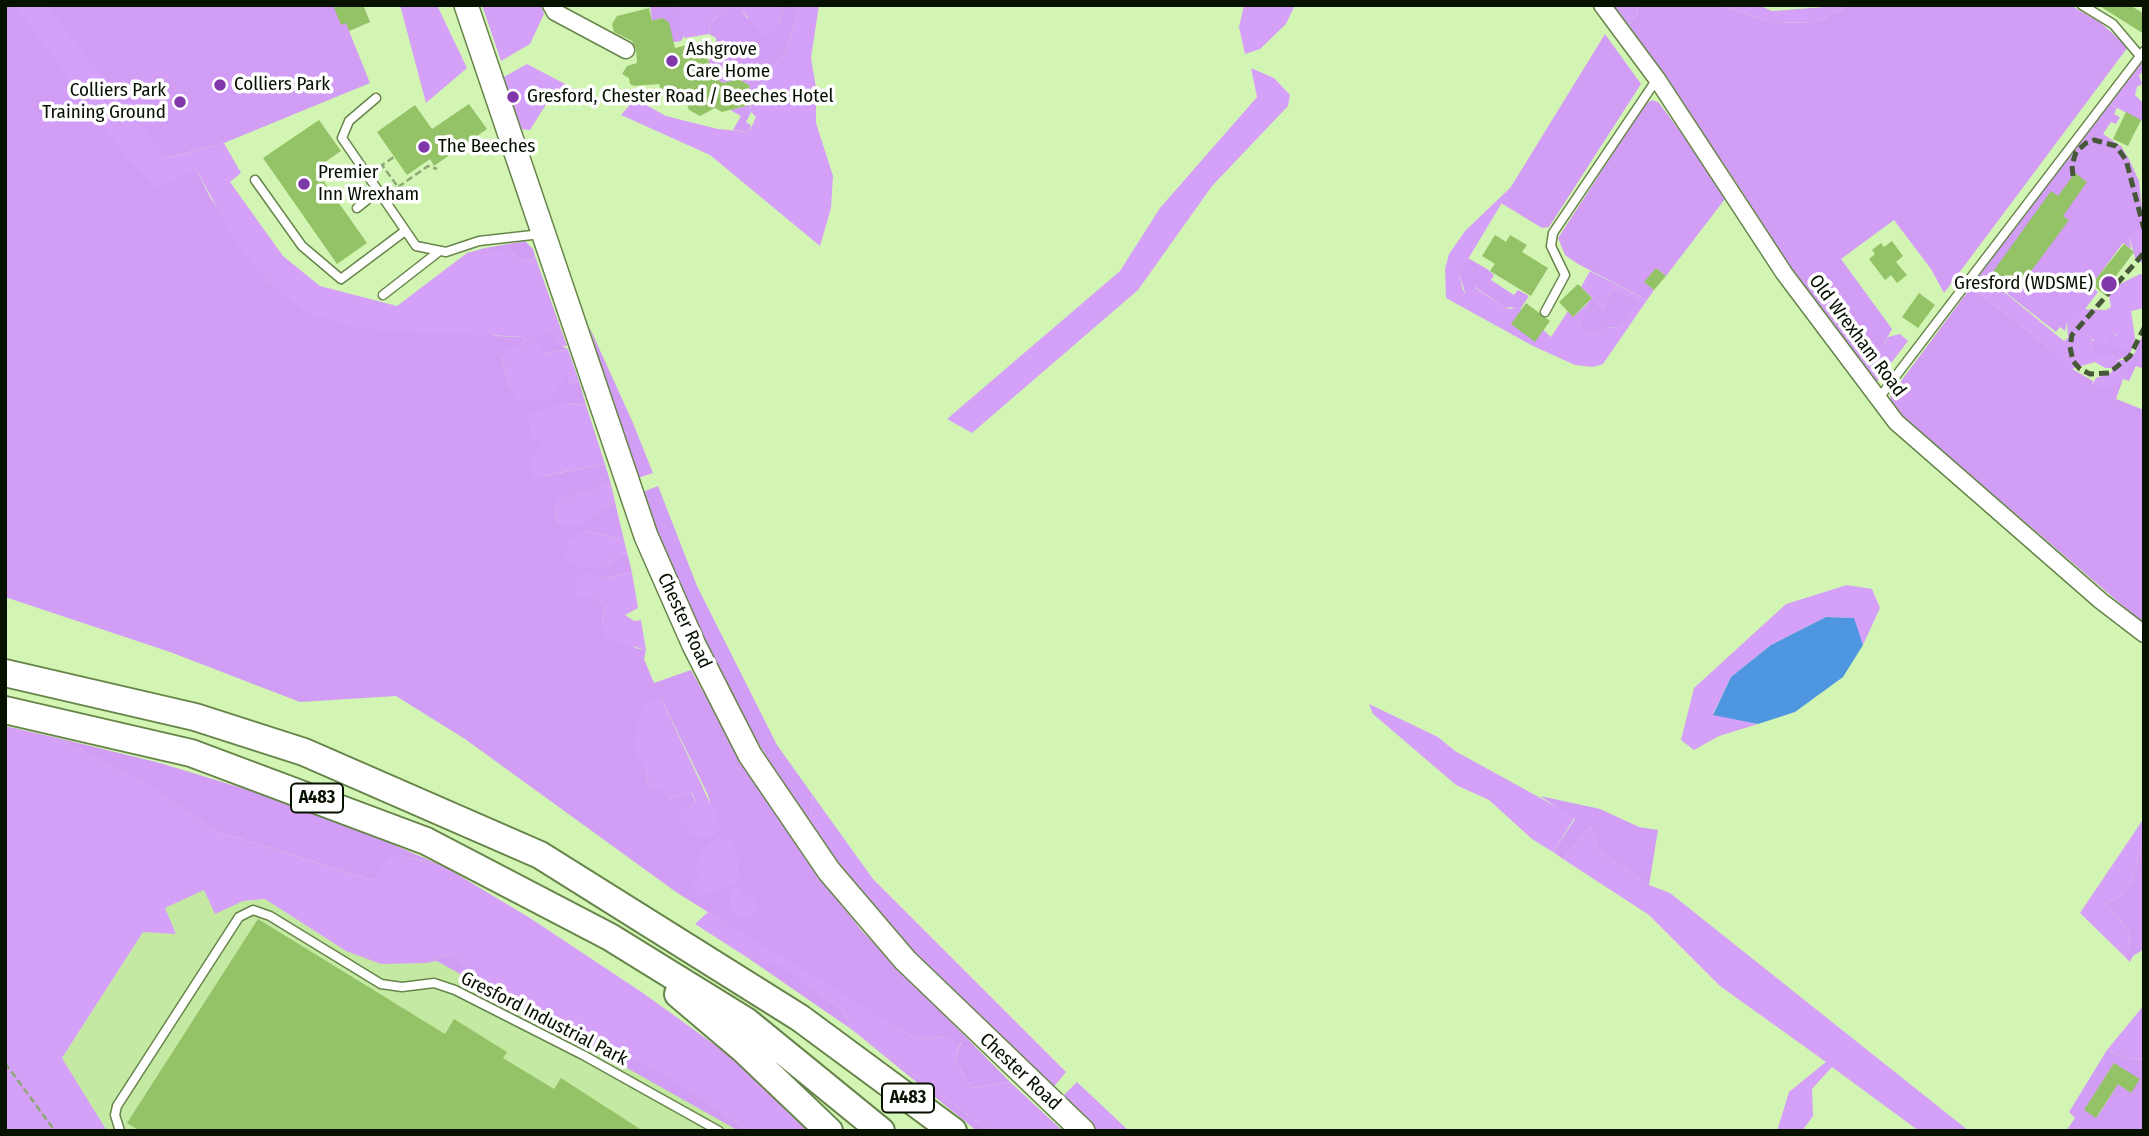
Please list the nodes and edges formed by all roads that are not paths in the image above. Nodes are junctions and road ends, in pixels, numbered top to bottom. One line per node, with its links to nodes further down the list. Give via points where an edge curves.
1 (466, 5): 13 (main road, Chester Road)
2 (551, 5): 5 (street, via 555,12)
3 (1602, 5): 7 (street, Old Wrexham Road)
4 (2082, 5): 6 (lane, via 2112,24)
5 (626, 51)
6 (2142, 53): 17 (lane)
7 (1657, 79): 16 (lane, via 1553,233 1551,246 1565,275); 17 (street, Old Wrexham Road, via 1784,273)
8 (376, 98): 10 (lane, via 349,121 341,138)
9 (255, 180): 12 (lane, via 302,246 341,279)
10 (377, 192): 11 (lane); 12 (lane)
11 (357, 208)
12 (405, 231): 14 (lane, via 416,246)
13 (544, 233): 14 (lane); 29 (main road, Chester Road, via 646,536 750,755 830,871 905,960)
14 (438, 253): 15 (lane)
15 (383, 295)
16 (1545, 312)
17 (1879, 398): 18 (street, Old Wrexham Road, via 1896,422)
18 (2144, 634)
19 (5, 673): 22 (highway, A483, via 195,717 304,752 540,855 800,1018)
20 (5, 710): 21 (highway, A483, via 191,753 299,791 426,841)
21 (610, 937): 25 (highway, A483, via 743,1049); 26 (highway, A483, via 746,1021)
22 (863, 1066): 27 (highway, A483); 28 (highway, A483)
23 (120, 1131): 24 (lane, Gresford Industrial Park, via 117,1106 239,917 253,910 381,984 434,983 455,990)
24 (719, 1131)
25 (830, 1131)
26 (881, 1131)
27 (936, 1131)
28 (953, 1131)
29 (1083, 1131)

